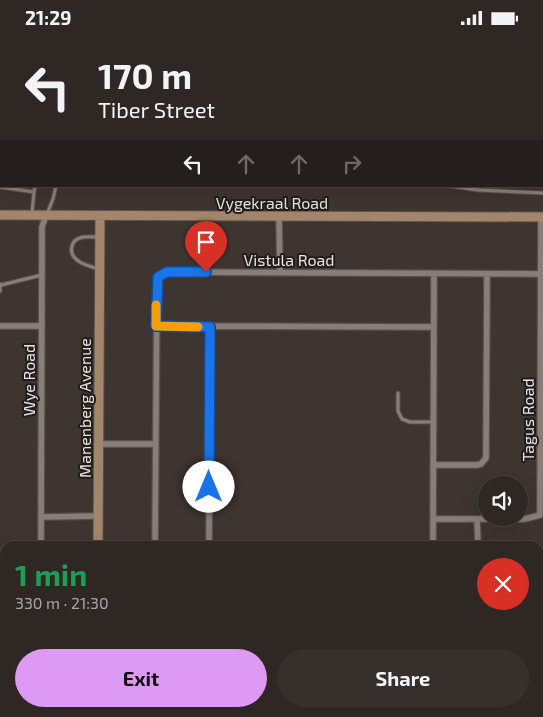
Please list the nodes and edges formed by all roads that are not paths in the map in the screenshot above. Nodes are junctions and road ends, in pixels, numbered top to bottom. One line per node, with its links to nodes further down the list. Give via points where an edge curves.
1 (0, 187): 5 (lane)
2 (35, 187): 5 (lane)
3 (56, 187): 9 (lane)
4 (458, 187): 6 (lane)
5 (34, 191): 8 (lane)
6 (543, 193)
7 (0, 215): 8 (street, Vygekraal Road)
8 (32, 215): 9 (street, Vygekraal Road)
9 (46, 215): 10 (street, Vygekraal Road); 19 (street, Wye Road, via 42,227)
10 (100, 216): 11 (street, Vygekraal Road); 13 (street, Manenberg Avenue)
11 (279, 217): 12 (street, Vygekraal Road); 15 (street)
12 (542, 217): 18 (street, Tagus Road)
13 (100, 237): 14 (street, Manenberg Avenue); 14 (lane, via 77,239 71,251 78,262)
14 (99, 269): 30 (street, Manenberg Avenue)
15 (280, 272): 16 (street, Vistula Road); 24 (street, Vistula Road, via 161,274 157,280)
16 (434, 274): 17 (street, Vistula Road); 26 (street)
17 (487, 274): 18 (street, Vistula Road); 32 (street, via 486,458 477,465)
18 (540, 274): 27 (street, Tagus Road)
19 (42, 275): 20 (lane); 23 (street, Wye Road)
20 (0, 284): 21 (lane)
21 (0, 291)
22 (0, 326): 23 (street)
23 (42, 326): 35 (street, Wye Road)
24 (156, 326): 25 (street); 31 (street, Vistula Road)
25 (210, 327): 26 (street); 41 (street)
26 (433, 327): 29 (street)
27 (542, 378): 34 (street, Tagus Road)
28 (398, 393): 29 (lane, via 398,411 402,419)
29 (433, 422): 32 (street)
30 (98, 444): 31 (street); 33 (street, Manenberg Avenue)
31 (155, 444): 40 (street, Vistula Road)
32 (433, 465): 36 (street)
33 (98, 516): 35 (street); 39 (street, Manenberg Avenue)
34 (541, 516): 37 (street, Tagus Road)
35 (42, 517): 38 (street, Wye Road)
36 (433, 519): 37 (street, Tagus Road); 42 (street)
37 (477, 519): 43 (street)
38 (41, 541)
39 (98, 541)
40 (155, 541)
41 (209, 541)
42 (433, 541)
43 (478, 541)

